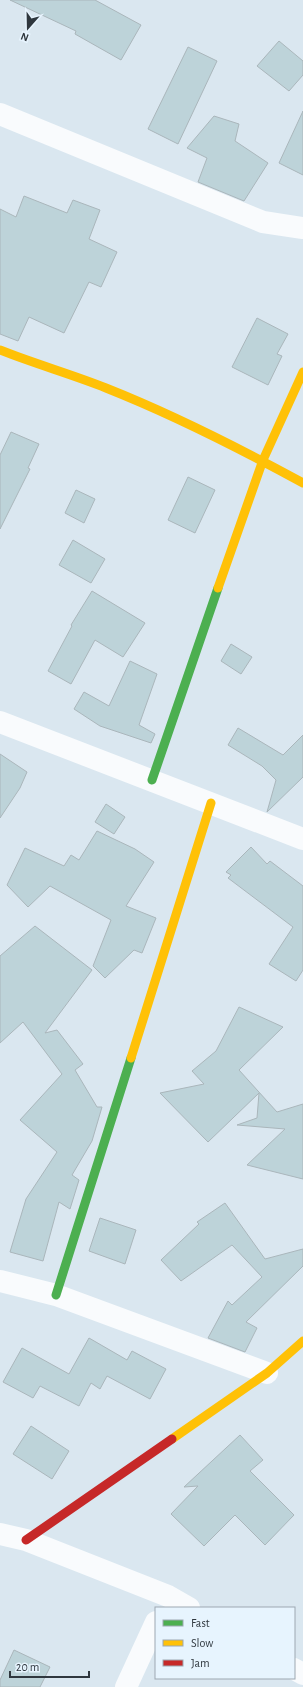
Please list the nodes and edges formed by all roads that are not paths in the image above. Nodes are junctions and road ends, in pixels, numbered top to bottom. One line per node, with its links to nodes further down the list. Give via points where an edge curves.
1 (0, 114): 2 (street, via 263,222)
2 (303, 228)
3 (0, 350): 5 (street, via 119,393)
4 (303, 372): 5 (street)
5 (263, 460): 6 (street); 8 (street)
6 (303, 483)
7 (0, 722): 8 (street)
8 (152, 780): 9 (street)
9 (211, 803): 10 (street); 12 (street)
10 (303, 839)
11 (0, 1281): 12 (street)
12 (56, 1295): 14 (street)
13 (303, 1341): 14 (street)
14 (267, 1373): 16 (street)
15 (0, 1534): 16 (street)
16 (26, 1540): 17 (street)
17 (165, 1602): 18 (street)
18 (185, 1607)
19 (155, 1624): 20 (street)
20 (126, 1687)

